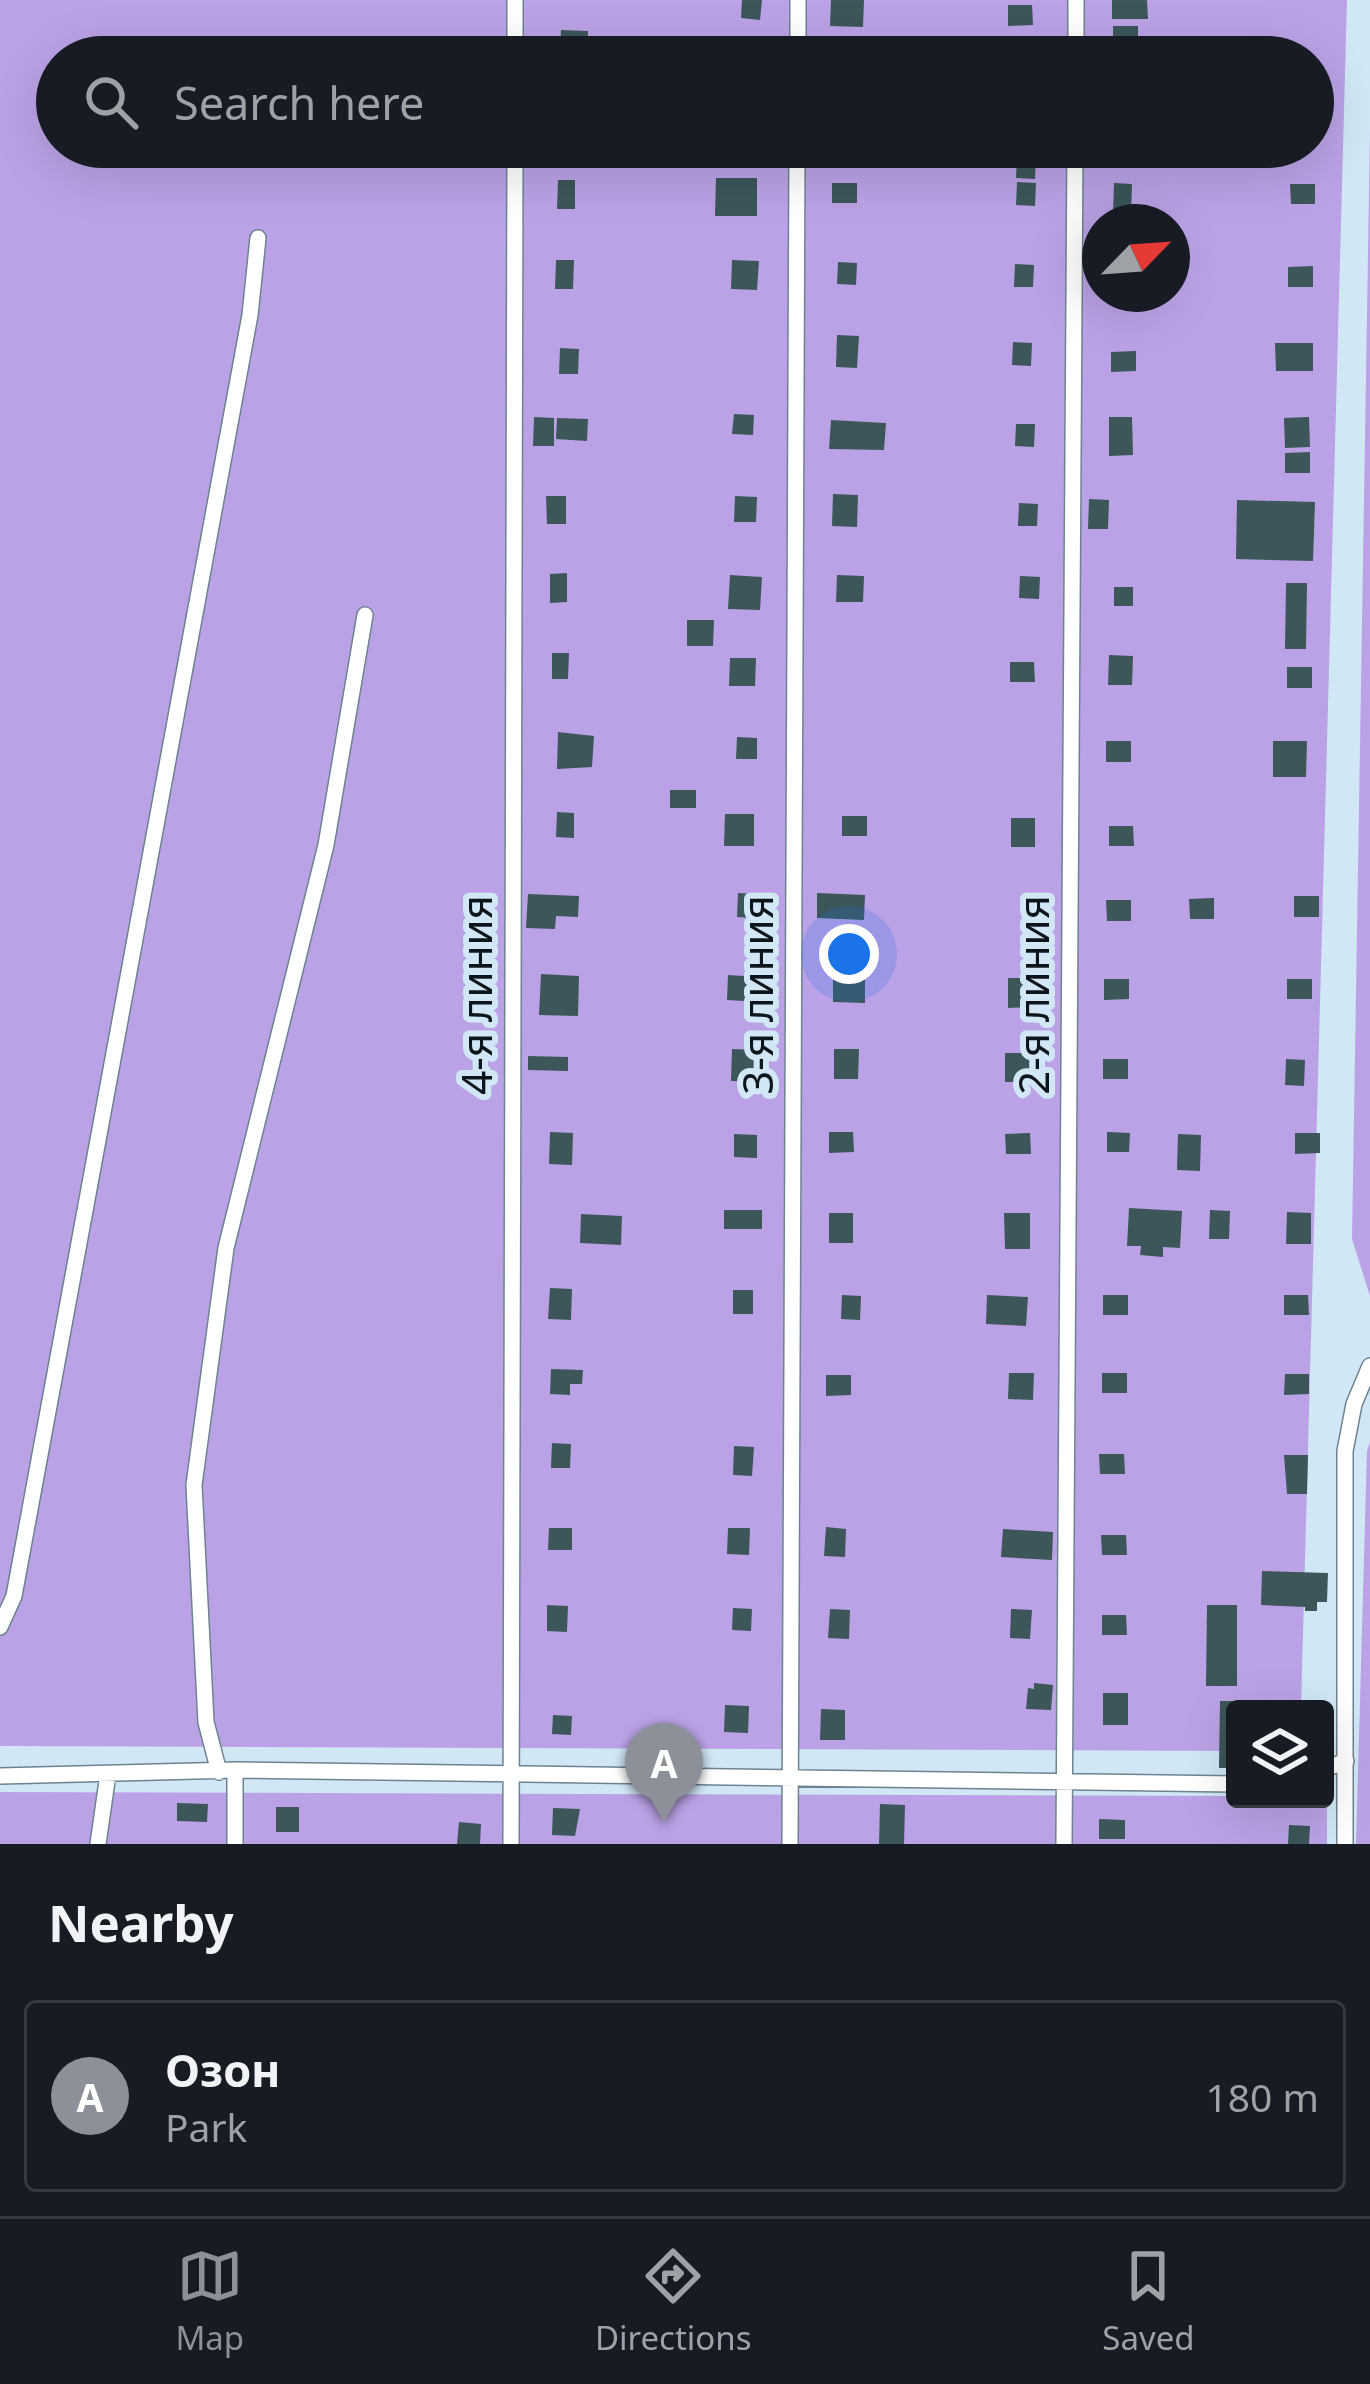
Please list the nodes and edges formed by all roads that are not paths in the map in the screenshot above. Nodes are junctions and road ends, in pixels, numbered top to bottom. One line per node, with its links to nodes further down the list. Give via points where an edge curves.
1 (515, 0): 4 (lane)
2 (798, 0): 5 (lane)
3 (1076, 0): 6 (lane)
4 (515, 36)
5 (798, 36)
6 (1076, 36)
7 (515, 168): 18 (lane, 4-я линия)
8 (797, 168): 20 (lane, 3-я линия)
9 (1075, 168): 21 (lane, 2-я линия)
10 (258, 238): 13 (lane, via 14,1596)
11 (365, 615): 16 (lane, via 326,845 226,1248 194,1485 206,1721)
12 (1370, 1366): 14 (lane, via 1346,1451)
13 (0, 1627)
14 (1346, 1761): 15 (lane); 28 (lane)
15 (1334, 1766)
16 (227, 1771): 17 (lane); 18 (lane); 24 (lane)
17 (108, 1774): 19 (lane); 23 (lane)
18 (511, 1774): 20 (lane); 25 (lane, 4-я линия)
19 (0, 1776)
20 (790, 1780): 21 (lane); 26 (lane, 3-я линия)
21 (1064, 1783): 22 (lane); 27 (lane, 2-я линия)
22 (1226, 1784)
23 (98, 1844)
24 (235, 1844)
25 (511, 1844)
26 (790, 1844)
27 (1064, 1844)
28 (1346, 1844)

